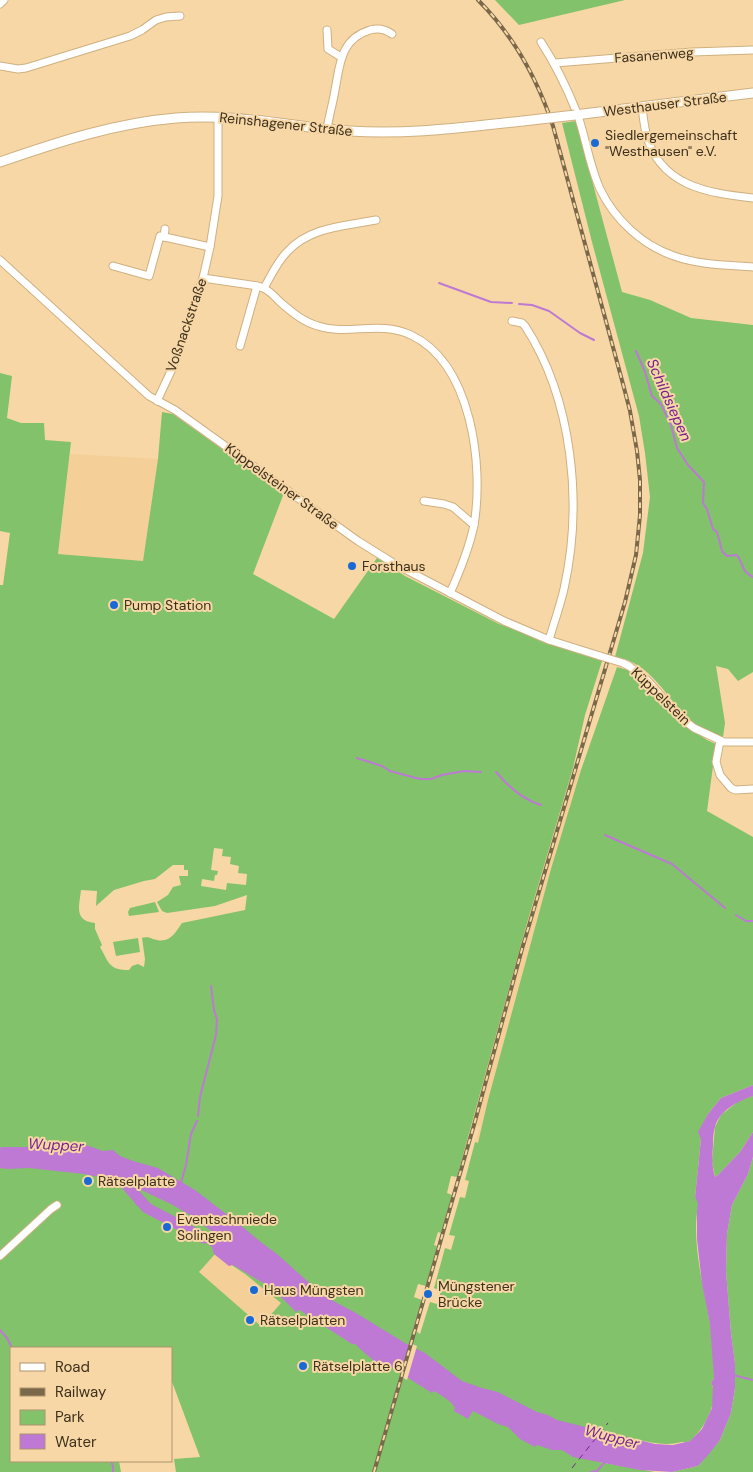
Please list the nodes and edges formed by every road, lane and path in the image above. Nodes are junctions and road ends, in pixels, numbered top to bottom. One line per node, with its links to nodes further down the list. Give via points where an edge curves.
1 (4, 0): 2 (street)
2 (0, 4)
3 (180, 16): 10 (street, via 160,19 130,36 26,68)
4 (327, 30): 8 (street, via 328,49)
5 (392, 34): 8 (street, via 379,29 364,32 353,39)
6 (541, 42): 9 (street)
7 (753, 50): 9 (street, Fasanenweg)
8 (341, 57): 15 (street)
9 (555, 63): 13 (street)
10 (0, 66)
11 (753, 93): 12 (main road, Westhauser Straße)
12 (642, 107): 13 (main road, Westhauser Straße); 17 (street, via 651,149 670,173 702,190)
13 (576, 115): 15 (main road, Reinshagener Straße, bridge, via 432,131); 24 (street, via 600,189 618,218 632,231 649,244 695,262)
14 (218, 117): 15 (main road, Reinshagener Straße); 16 (main road, Reinshagener Straße, via 176,118 115,126); 21 (street, Voßnackstraße, via 218,196)
15 (327, 129)
16 (0, 162)
17 (753, 198)
18 (376, 220): 26 (street, via 306,236 286,253)
19 (165, 229): 20 (street)
20 (164, 237): 21 (street); 23 (street, via 160,236 149,276)
21 (210, 247): 25 (street, Voßnackstraße)
22 (0, 260): 29 (street, Küppelsteiner Straße)
23 (114, 266)
24 (753, 267)
25 (203, 278): 26 (street); 29 (street, Voßnackstraße)
26 (260, 287): 28 (street); 31 (street, via 309,323 336,330 397,330 425,343 439,358 461,395 475,446 478,487)
27 (512, 320): 33 (street, via 525,326 542,358 561,413 570,461 573,510 570,560)
28 (240, 346)
29 (157, 401): 32 (street, Küppelsteiner Straße, via 175,410 358,541)
30 (424, 501): 31 (street, via 444,504)
31 (474, 524): 32 (street, via 465,559)
32 (450, 593): 33 (street, Küppelsteiner Straße)
33 (549, 640): 34 (street, Küppelsteiner Straße)
34 (600, 656): 35 (street, Küppelstein, bridge, via 629,666 651,684 684,721)
35 (720, 741): 36 (street, Küppelstein); 37 (street, via 716,762 720,775 735,790)
36 (753, 742)
37 (753, 789)
38 (58, 1205): 39 (street)
39 (0, 1256)

